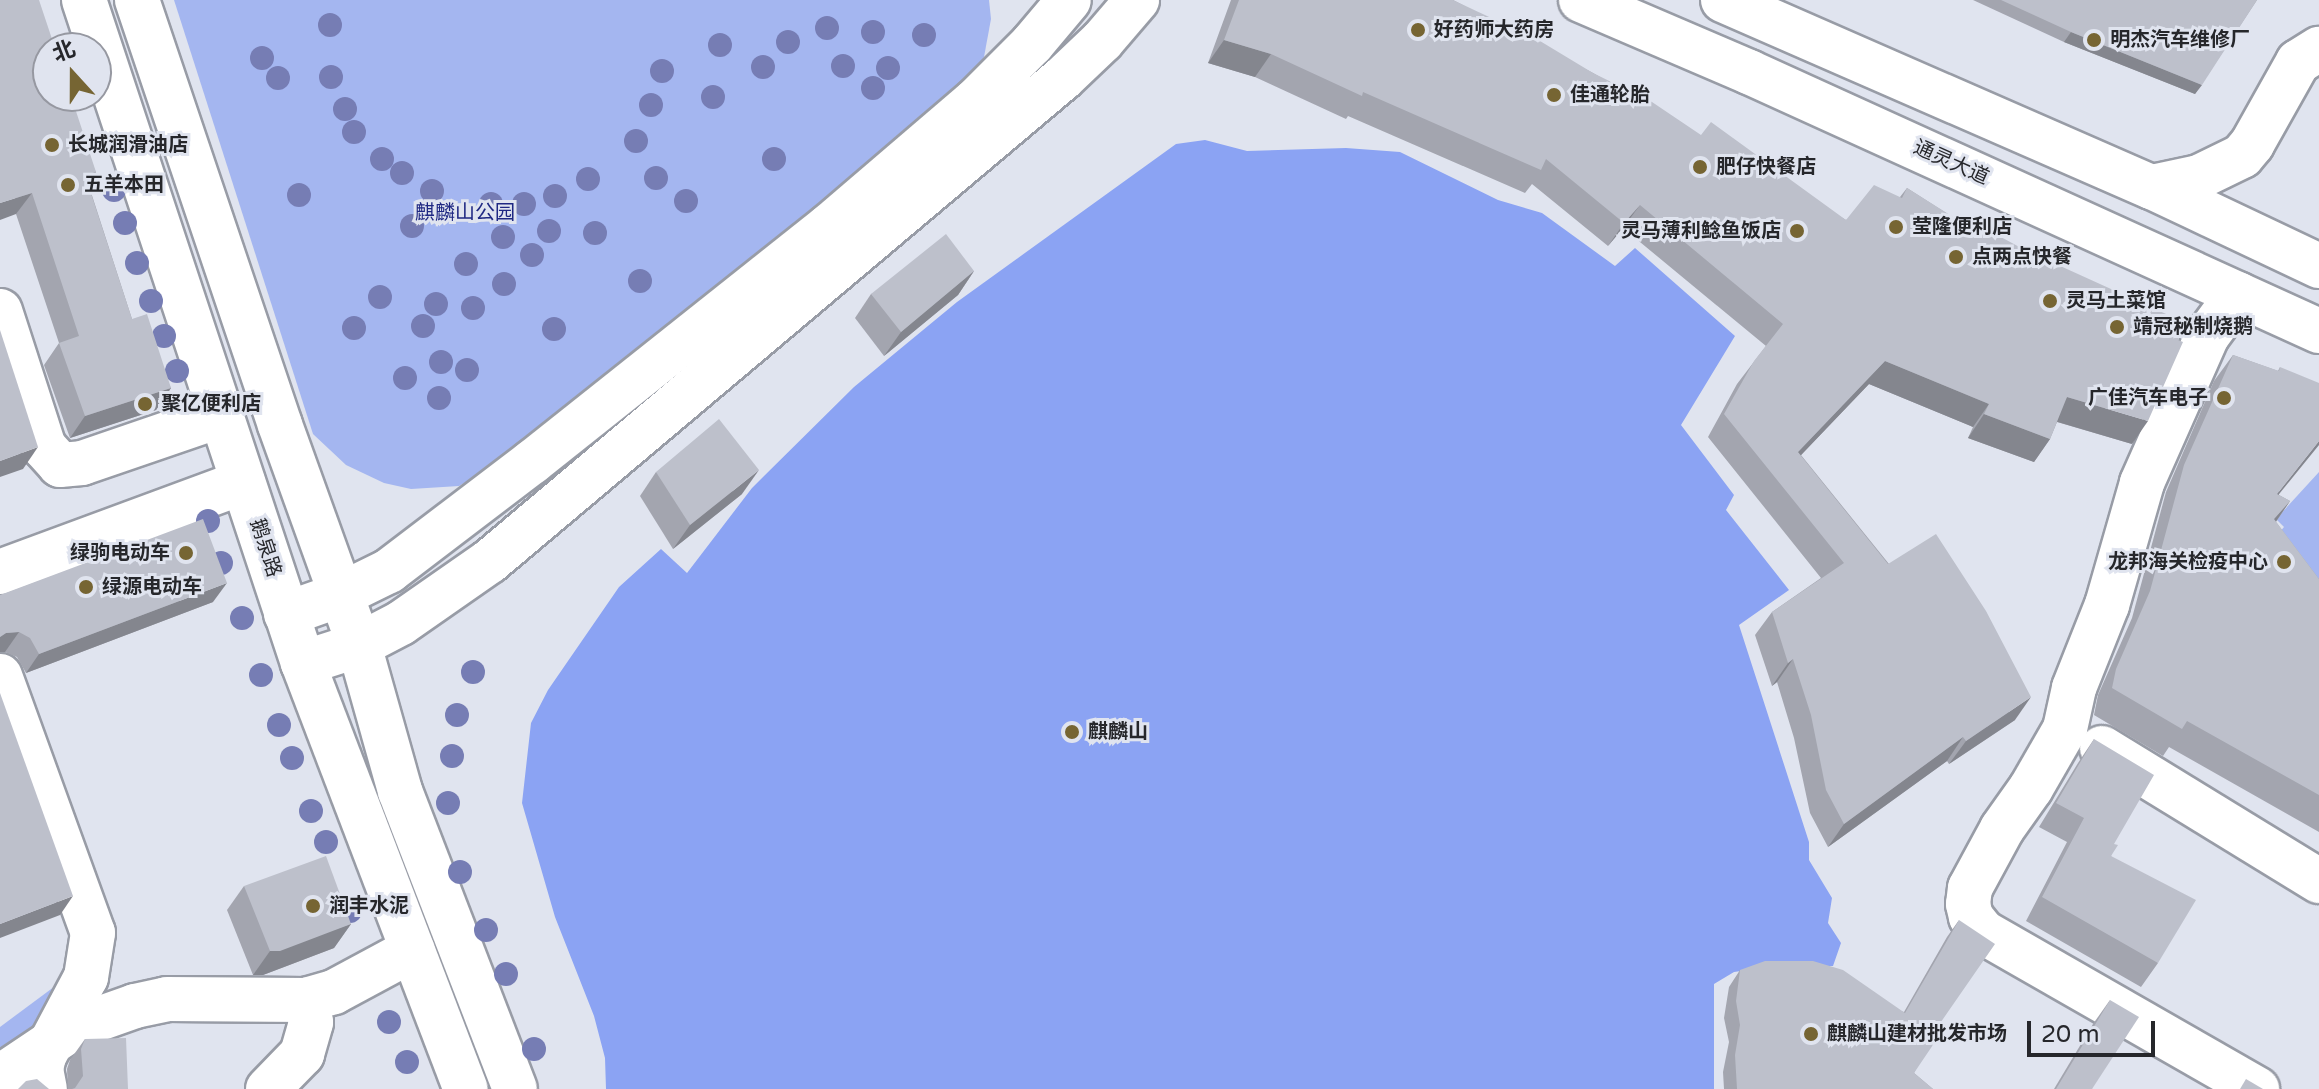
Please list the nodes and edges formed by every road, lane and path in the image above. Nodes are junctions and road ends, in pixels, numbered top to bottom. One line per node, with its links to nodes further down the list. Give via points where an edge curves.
1 (84, 0): 13 (street, 鹅泉路)
2 (137, 0): 17 (street)
3 (1069, 0): 17 (street, via 984,93 829,226 389,571)
4 (1137, 0): 19 (street, via 1063,78 557,507 453,591)
5 (1581, 0): 10 (street, 通灵大道)
6 (1723, 0): 8 (street)
7 (2319, 49): 8 (street, via 2298,62 2242,156 2199,177)
8 (2152, 187): 9 (street)
9 (2319, 266)
10 (2238, 294): 12 (street, 通灵大道); 22 (street, via 2207,336 2142,483)
11 (0, 311): 13 (street, via 44,447 60,465 82,463)
12 (2319, 331)
13 (219, 416): 14 (street, 鹅泉路)
14 (238, 470): 15 (street); 16 (street); 18 (street, 鹅泉路)
15 (0, 542)
16 (0, 572)
17 (340, 595): 18 (street); 19 (street)
18 (286, 614): 20 (street, 鹅泉路)
19 (359, 645): 20 (street); 31 (street, via 400,791)
20 (303, 663): 24 (street, 鹅泉路)
21 (0, 676): 26 (street, via 93,933 86,977)
22 (2065, 729): 23 (street); 32 (street, via 1975,878 1968,904 1971,917 1983,932)
23 (2319, 881)
24 (412, 950): 25 (street, via 334,992); 30 (street, 鹅泉路)
25 (306, 1000): 26 (street, via 167,999 98,1018); 29 (street, via 311,1022 302,1054)
26 (51, 1041): 27 (street); 28 (street, via 41,1069)
27 (0, 1077)
28 (45, 1089)
29 (268, 1089)
30 (466, 1089)
31 (515, 1089)
32 (2257, 1089)

